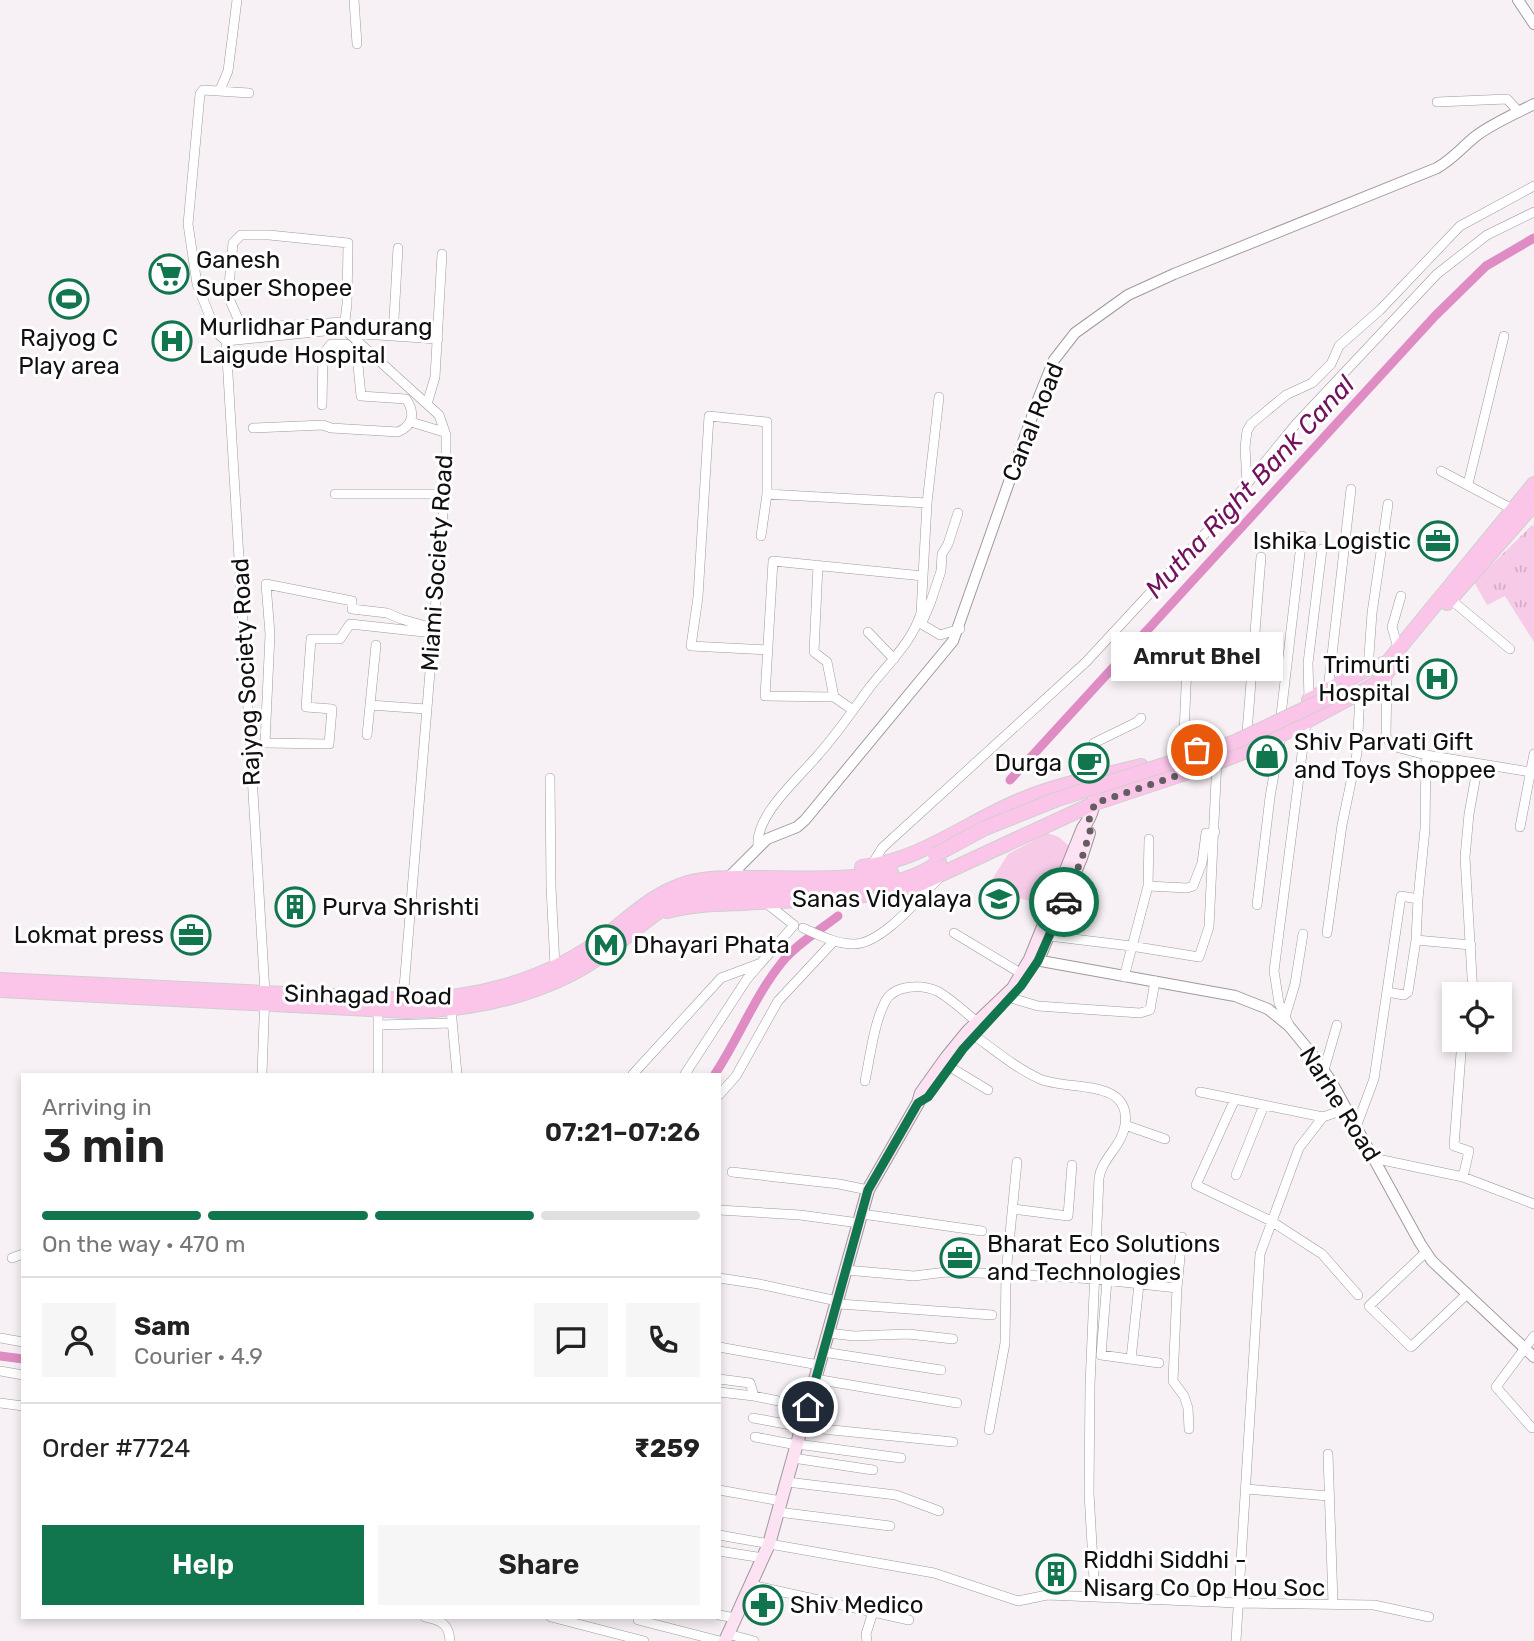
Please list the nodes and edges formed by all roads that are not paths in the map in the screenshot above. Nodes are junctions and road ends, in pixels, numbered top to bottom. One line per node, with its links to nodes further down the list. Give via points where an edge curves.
1 (237, 0): 6 (street, via 228,71)
2 (354, 0): 5 (street)
3 (1518, 0): 4 (street)
4 (1534, 24)
5 (357, 44)
6 (220, 90): 7 (street); 22 (street, via 200,94 188,224 197,284 216,332)
7 (249, 93)
8 (1437, 102): 10 (street, via 1507,99)
9 (1534, 104): 10 (street, Canal Road)
10 (1519, 112): 53 (street, Canal Road, via 1474,137 1455,158 1437,168 1174,274 1128,295 1075,333 1054,360 1039,397)
11 (1534, 186): 30 (street, via 1460,226 1339,346 1331,364 1312,383 1286,395 1251,424 1245,447)
12 (1534, 212): 30 (street, via 1488,235 1437,274)
13 (398, 248): 18 (street)
14 (442, 254): 21 (street)
15 (243, 328): 16 (street, via 228,296 233,243 241,235 348,243); 17 (street); 20 (street)
16 (345, 328): 17 (street); 18 (street); 24 (street, Miami Society Road)
17 (298, 329): 20 (street)
18 (393, 336): 21 (street)
19 (1504, 336): 31 (street)
20 (243, 339): 22 (street)
21 (438, 339): 24 (street)
22 (226, 341): 122 (street, Rajyog Society Road)
23 (939, 397): 37 (street)
24 (427, 404): 28 (street, Miami Society Road, via 439,415)
25 (322, 405): 26 (street, via 323,354 331,344 346,344 357,355 360,396 406,399)
26 (411, 422): 27 (street, via 398,432 323,425); 28 (street)
27 (253, 428)
28 (444, 432): 36 (street, Miami Society Road)
29 (1441, 471): 31 (street)
30 (1247, 483): 93 (street, via 1086,663 882,848)
31 (1468, 484): 40 (street)
32 (1534, 484): 40 (main road)
33 (1351, 489): 64 (street)
34 (335, 494): 36 (street)
35 (767, 494): 37 (street); 42 (street); 60 (street, via 767,422 709,416 691,646)
36 (444, 495): 54 (street, Miami Society Road)
37 (927, 503): 47 (street)
38 (1388, 503): 62 (street)
39 (1534, 504): 49 (main road)
40 (1512, 509): 58 (main road)
41 (958, 513): 51 (street, via 930,604)
42 (761, 536)
43 (1302, 536): 71 (street)
44 (1322, 549): 67 (street, via 1308,663)
45 (1261, 557): 74 (street)
46 (818, 565): 47 (street); 60 (street, via 773,561); 66 (street, via 814,652 827,662)
47 (923, 576): 51 (street)
48 (1401, 596): 58 (street, via 1392,627)
49 (1450, 599): 59 (street); 63 (main road)
50 (389, 614): 52 (street); 52 (street, via 352,609 352,601 266,584 270,634 265,743 329,744 332,709 306,707 311,639 340,639 350,624); 54 (street)
51 (918, 622): 53 (street, via 940,635); 61 (street)
52 (388, 628): 54 (street)
53 (960, 629): 91 (street, Canal Road, via 944,655 805,820 767,839)
54 (433, 630): 69 (street, Miami Society Road)
55 (868, 632): 61 (street)
56 (1188, 644): 78 (street)
57 (376, 645): 68 (street)
58 (1398, 648): 63 (main road)
59 (1510, 649)
60 (768, 650): 66 (street, via 765,696)
61 (894, 659): 70 (street)
62 (1368, 669): 63 (main road); 64 (main road)
63 (1388, 669): 65 (main road); 80 (street, via 1387,741)
64 (1328, 690): 67 (main road)
65 (1351, 693): 73 (main road); 92 (main road, bridge, via 1235,741 985,828); 103 (street, via 1357,753)
66 (834, 697): 70 (street)
67 (1309, 700): 71 (main road)
68 (370, 705): 69 (street); 75 (street)
69 (426, 709): 123 (street, Miami Society Road)
70 (853, 710): 91 (street, via 774,806 758,833)
71 (1280, 715): 74 (main road)
72 (1141, 718): 84 (street, via 1094,744)
73 (1306, 723): 76 (main road); 126 (street, via 1274,971)
74 (1247, 732): 77 (main road)
75 (367, 735)
76 (1281, 735): 81 (main road); 99 (street)
77 (1213, 745): 78 (main road); 81 (street)
78 (1183, 754): 84 (main road)
79 (1534, 754): 83 (street)
80 (1426, 755): 82 (street); 97 (street)
81 (1218, 762): 86 (main road); 89 (street)
82 (1478, 764): 83 (street); 108 (street, via 1465,857)
83 (1531, 772): 88 (street)
84 (1099, 776): 86 (main road); 93 (main road, via 1026,798 913,854)
85 (550, 778): 112 (street)
86 (1095, 803): 87 (main road); 92 (main road, via 979,855)
87 (1089, 820): 105 (main road, via 1082,858); 110 (main road)
88 (1520, 827)
89 (1215, 832): 96 (street, via 1206,833 1193,886); 109 (street, via 1209,927 1199,957)
90 (1149, 839): 96 (street)
91 (754, 851): 94 (street, Canal Road)
92 (939, 864): 95 (main road, via 881,874); 98 (main road, via 894,892); 100 (main road, via 899,880 862,886 708,890 685,896); 107 (street, via 881,933 857,944)
93 (871, 866): 95 (main road, via 765,870)
94 (729, 877): 95 (main road, Sinhagad Road); 112 (main road, Sinhagad Road, via 691,882 648,901 598,942)
95 (747, 878)
96 (1148, 886): 109 (street)
97 (1418, 900): 106 (street); 120 (street, via 1401,896)
98 (765, 901): 100 (main road, via 697,905); 101 (street)
99 (1258, 905)
100 (649, 918): 125 (main road, Sinhagad Road, via 574,972)
101 (798, 926): 107 (street); 111 (street)
102 (954, 933): 113 (street)
103 (1327, 933)
104 (1303, 934): 126 (street)
105 (1049, 936): 109 (street); 110 (main road)
106 (1416, 940): 108 (street); 120 (street, via 1408,992)
107 (834, 941): 141 (street, via 778,1001 738,1072)
108 (1471, 945): 117 (street)
109 (1131, 946): 114 (street)
110 (1034, 960): 113 (main road); 114 (street, Narhe Road); 121 (main road)
111 (761, 963): 136 (street, via 721,978); 137 (street)
112 (555, 966): 123 (main road, Sinhagad Road, via 476,994)
113 (1022, 974): 129 (main road)
114 (1124, 976): 116 (street, Narhe Road)
115 (0, 980): 119 (main road, Sinhagad Road)
116 (1155, 981): 121 (street, via 1150,1010 1140,1013 1038,1006); 126 (street, Narhe Road, via 1235,996)
117 (1473, 982)
118 (0, 990): 119 (main road, Sinhagad Road)
119 (125, 992): 122 (main road, Sinhagad Road)
120 (1387, 992): 148 (street, via 1374,1079)
121 (1011, 998): 129 (main road)
122 (265, 999): 123 (main road, Sinhagad Road); 124 (main road, Sinhagad Road); 133 (street, Rajyog Society Road)
123 (403, 1000)
124 (378, 1009): 125 (main road, Sinhagad Road); 127 (street)
125 (452, 1016): 127 (street); 135 (street)
126 (1287, 1022): 132 (street, Narhe Road)
127 (377, 1025): 134 (street)
128 (1336, 1025): 132 (street)
129 (973, 1030): 131 (main road); 138 (street, via 941,993 907,988 891,994 880,1015); 143 (main road, via 921,1093); 147 (street, via 1044,1081 1103,1090 1116,1098 1123,1106)
130 (1461, 1052): 155 (street, via 1454,1146 1469,1151)
131 (950, 1067): 139 (street); 143 (main road)
132 (1324, 1070): 145 (street, Narhe Road)
133 (262, 1073)
134 (378, 1073)
135 (457, 1073)
136 (634, 1073)
137 (686, 1073)
138 (865, 1081)
139 (989, 1090)
140 (1200, 1092): 142 (street)
141 (721, 1093)
142 (1235, 1099): 144 (street); 161 (street, via 1196,1185)
143 (918, 1103): 156 (main road)
144 (1264, 1105): 146 (street); 154 (street)
145 (1346, 1109): 146 (street); 148 (street, Narhe Road)
146 (1323, 1116): 161 (street, via 1299,1148)
147 (1125, 1125): 149 (street); 170 (street, via 1100,1171)
148 (1356, 1127): 150 (street, Narhe Road)
149 (1165, 1139)
150 (1374, 1158): 155 (street); 164 (street, Narhe Road)
151 (1017, 1162): 158 (street)
152 (1072, 1165): 158 (street, via 1068,1216)
153 (732, 1172): 156 (street)
154 (1236, 1175)
155 (1464, 1177): 157 (street)
156 (868, 1190): 160 (main road)
157 (1534, 1204)
158 (1013, 1209): 168 (street)
159 (721, 1210): 160 (street)
160 (860, 1219): 162 (street); 167 (main road)
161 (1271, 1221): 175 (street, via 1322,1254); 212 (street, via 1260,1254)
162 (982, 1231)
163 (1182, 1237): 173 (street)
164 (1426, 1252): 174 (street, Narhe Road); 174 (street, via 1369,1306 1411,1347)
165 (21, 1255): 166 (street)
166 (12, 1258)
167 (846, 1270): 168 (street, via 914,1276); 176 (main road)
168 (1006, 1274): 170 (street); 204 (street, via 1005,1343)
169 (721, 1278): 176 (street)
170 (1095, 1279): 171 (street); 223 (street, via 1089,1493)
171 (1107, 1280): 172 (street); 187 (street, via 1101,1355)
172 (1139, 1284): 173 (street); 187 (street)
173 (1177, 1288): 203 (street, via 1173,1381 1184,1396)
174 (1467, 1294): 184 (street, Narhe Road)
175 (1358, 1296)
176 (837, 1301): 177 (street); 178 (main road)
177 (992, 1315)
178 (828, 1334): 181 (street); 186 (main road)
179 (1534, 1336): 184 (street)
180 (0, 1338): 182 (street)
181 (953, 1339)
182 (21, 1342)
183 (721, 1347): 186 (street)
184 (1525, 1349): 185 (street, Narhe Road); 202 (street, via 1496,1387)
185 (1534, 1357)
186 (821, 1359): 189 (street); 193 (main road)
187 (1131, 1359): 188 (street)
188 (1159, 1363)
189 (941, 1370)
190 (0, 1371): 191 (street)
191 (21, 1375)
192 (721, 1379): 195 (street, via 750,1383)
193 (815, 1379): 196 (street); 199 (main road)
194 (721, 1392): 195 (street)
195 (754, 1396): 199 (street)
196 (957, 1402)
197 (0, 1403): 198 (street)
198 (21, 1406)
199 (808, 1407): 201 (main road)
200 (753, 1418): 201 (street)
201 (802, 1427): 206 (street); 207 (main road)
202 (1532, 1428)
203 (1189, 1429)
204 (989, 1430)
205 (755, 1437): 207 (street)
206 (953, 1442)
207 (796, 1449): 209 (street); 210 (street); 211 (main road)
208 (1328, 1454): 214 (street)
209 (901, 1458)
210 (873, 1470)
211 (787, 1482): 215 (main road); 216 (street, via 896,1495)
212 (1247, 1489): 214 (street); 224 (street)
213 (721, 1491): 215 (street)
214 (1328, 1496): 225 (street)
215 (780, 1506): 217 (street); 219 (main road)
216 (939, 1510)
217 (890, 1525)
218 (721, 1535): 219 (street)
219 (769, 1544): 221 (main road); 223 (street, via 934,1573 1018,1601 1047,1595)
220 (721, 1551): 221 (street)
221 (763, 1559): 222 (main road)
222 (751, 1585): 226 (street); 229 (main road)
223 (1094, 1597): 224 (street)
224 (1238, 1603): 225 (street); 239 (street)
225 (1333, 1603): 228 (street, via 1374,1605)
226 (873, 1612): 233 (street); 238 (street)
227 (721, 1615): 229 (street)
228 (1429, 1617)
229 (735, 1618): 234 (main road)
230 (432, 1619): 235 (street, via 447,1626)
231 (559, 1619): 236 (street)
232 (638, 1620): 234 (street)
233 (909, 1620)
234 (724, 1639): 237 (street)
235 (450, 1641)
236 (645, 1641)
237 (754, 1641)
238 (867, 1641)
239 (1236, 1641)

